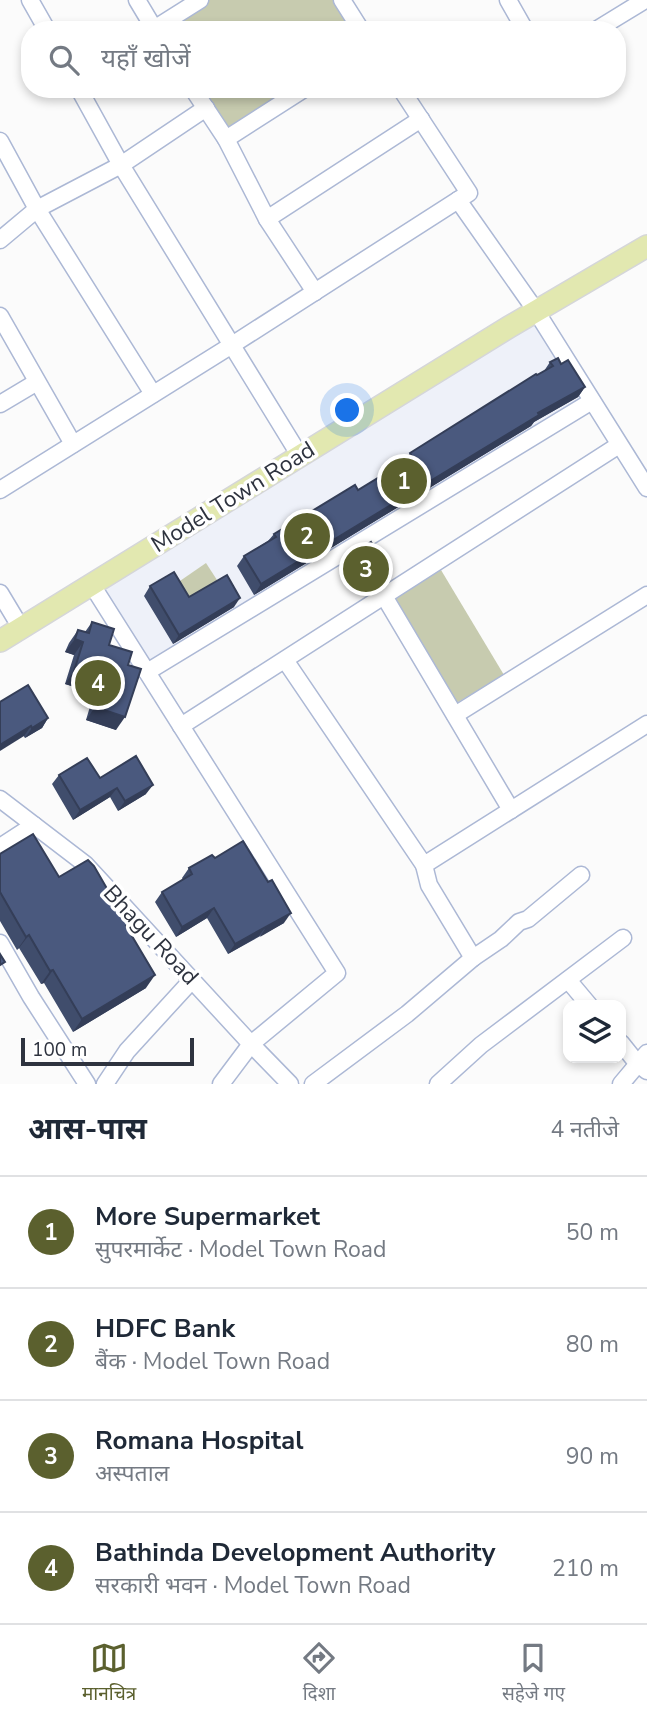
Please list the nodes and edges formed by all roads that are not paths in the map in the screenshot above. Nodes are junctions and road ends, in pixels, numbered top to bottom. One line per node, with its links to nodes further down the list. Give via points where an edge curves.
1 (30, 0): 7 (street)
2 (137, 0): 8 (street)
3 (200, 0): 9 (street)
4 (342, 0): 10 (street)
5 (508, 0): 11 (street)
6 (645, 0): 12 (street)
7 (42, 21)
8 (149, 21)
9 (168, 21)
10 (355, 21)
11 (520, 21)
12 (611, 21)
13 (84, 98): 21 (street)
14 (199, 98): 17 (street)
15 (290, 98): 19 (street)
16 (407, 98): 18 (street)
17 (206, 108): 19 (street); 21 (street)
18 (421, 119): 22 (street, via 468,193); 24 (street)
19 (226, 139): 24 (street)
20 (0, 141): 23 (street)
21 (121, 165): 23 (street); 30 (street)
22 (458, 200): 27 (street); 28 (street)
23 (37, 209): 25 (street); 32 (street)
24 (267, 219): 27 (street)
25 (0, 240)
26 (647, 246): 28 (main road, Model Town Road)
27 (315, 292): 30 (street)
28 (536, 311): 33 (street); 37 (main road, Model Town Road)
29 (0, 316): 31 (street)
30 (232, 345): 32 (street); 37 (street)
31 (37, 382): 34 (street); 35 (street)
32 (153, 394): 35 (street)
33 (592, 401): 36 (street); 47 (street)
34 (0, 404)
35 (73, 444): 39 (street)
36 (620, 445): 38 (street); 43 (street)
37 (300, 456): 40 (main road, Model Town Road)
38 (647, 488)
39 (0, 490)
40 (92, 584): 44 (main road, Model Town Road); 47 (street)
41 (0, 593): 44 (street)
42 (647, 594): 48 (street)
43 (384, 596): 46 (street); 48 (street)
44 (21, 628): 45 (main road, Model Town Road)
45 (0, 641)
46 (285, 660): 50 (street); 55 (street)
47 (147, 672): 50 (street)
48 (455, 715): 52 (street)
49 (647, 724): 52 (street)
50 (181, 726): 63 (street, via 337,973)
51 (0, 799): 53 (street, Bhagu Road)
52 (511, 810): 55 (street)
53 (34, 825): 54 (street); 60 (street, Bhagu Road, via 85,864)
54 (0, 847)
55 (424, 865): 59 (street, via 429,885)
56 (582, 875): 59 (street)
57 (623, 938): 61 (street)
58 (0, 943): 67 (street)
59 (473, 958): 70 (street)
60 (192, 980): 63 (street, Bhagu Road); 68 (street, via 127,1051)
61 (568, 981): 62 (street); 71 (street, via 481,1045)
62 (585, 1000)
63 (251, 1044): 66 (street, Bhagu Road); 69 (street)
64 (626, 1047): 65 (street)
65 (644, 1062): 72 (street)
66 (287, 1083)
67 (87, 1084)
68 (105, 1084)
69 (221, 1084)
70 (313, 1084)
71 (438, 1084)
72 (621, 1084)

